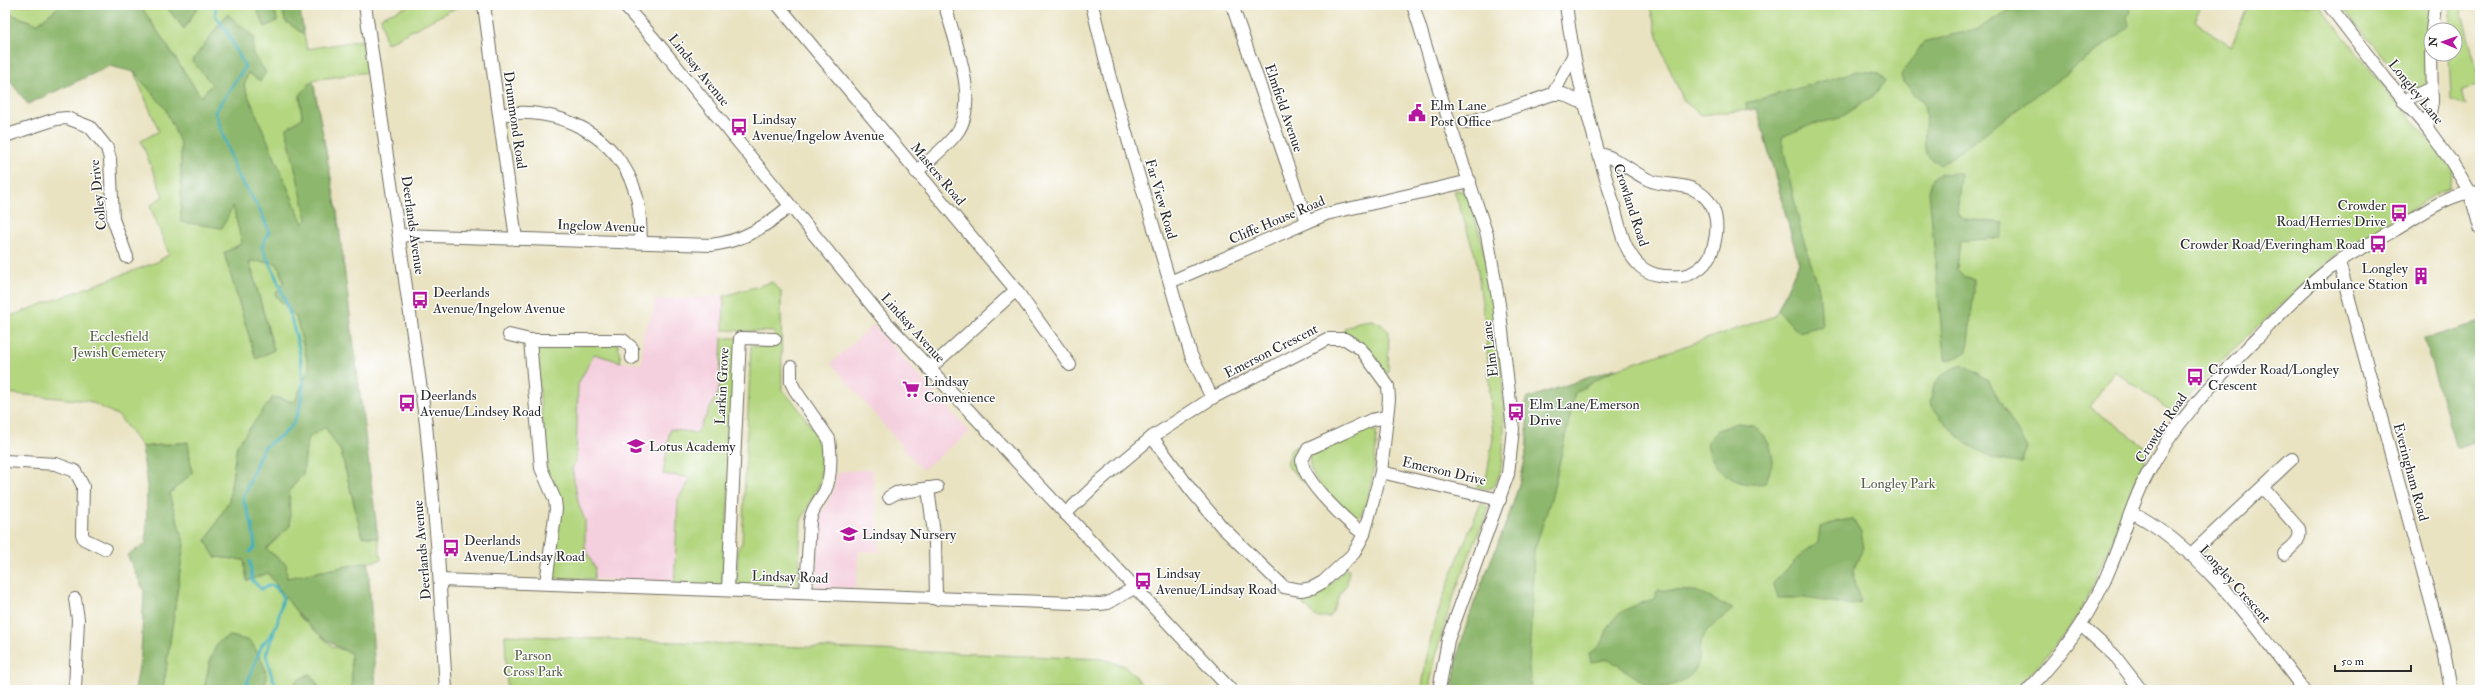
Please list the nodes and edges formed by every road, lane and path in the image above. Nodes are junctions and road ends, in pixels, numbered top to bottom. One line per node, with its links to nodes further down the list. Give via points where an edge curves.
1 (365, 5): 30 (street, Deerlands Avenue)
2 (484, 5): 19 (street, Drummond Road)
3 (624, 5): 27 (street, Lindsay Avenue)
4 (778, 5): 24 (street, Masters Road)
5 (945, 5): 24 (street, via 966,84 968,101 965,120 957,134)
6 (1092, 5): 35 (street, Far View Road, via 1110,78)
7 (1232, 5): 28 (street, Elmfield Avenue)
8 (1413, 5): 25 (street, Elm Lane)
9 (1566, 5): 13 (street, Crowland Road)
10 (2329, 5): 17 (street, Longley Lane)
11 (2434, 5): 12 (street)
12 (2433, 22)
13 (1573, 56): 16 (street); 18 (street, Crowland Road)
14 (2431, 62): 15 (street)
15 (2431, 88): 17 (street); 21 (street, via 2432,102)
16 (1553, 94): 18 (street, via 1562,94); 20 (street)
17 (2403, 101): 21 (street, Longley Lane)
18 (1585, 104): 23 (street, Crowland Road)
19 (500, 115): 31 (street, Drummond Road); 32 (street, via 527,113 562,118 592,133 604,143 631,180 636,195)
20 (1467, 123)
21 (2427, 128): 26 (street, Longley Lane)
22 (5, 136): 33 (street, Colley Drive, via 56,119 67,118 90,127 107,148 114,223)
23 (1598, 154): 23 (street, Crowland Road, via 1626,244 1637,263 1653,274 1673,276 1685,276 1704,264 1715,244 1718,222 1715,212 1702,195 1692,189 1651,181 1622,166 1612,157)
24 (916, 172): 36 (street, Masters Road)
25 (1470, 181): 28 (street, Cliffe House Road, via 1326,214); 52 (street, Elm Lane, via 1487,235 1494,271 1511,401 1512,451)
26 (2475, 192): 29 (street, Longley Lane); 34 (street, Crowder Road, via 2443,202)
27 (790, 206): 32 (street, Ingelow Avenue, via 752,234 724,243); 43 (street, Lindsay Avenue, via 884,320)
28 (1307, 222): 35 (street, Cliffe House Road)
29 (2480, 228)
30 (400, 235): 31 (street, Ingelow Avenue); 59 (street, Deerlands Avenue, via 426,424)
31 (516, 239): 32 (street, Ingelow Avenue)
32 (641, 242)
33 (127, 257)
34 (2338, 262): 53 (street, Crowder Road, via 2315,279 2296,298 2185,415 2162,447); 74 (street, Everingham Road, via 2443,646)
35 (1170, 282): 44 (street, Far View Road, via 1191,355)
36 (1016, 290): 41 (street, Masters Road); 43 (street)
37 (509, 335): 39 (street)
38 (774, 339): 62 (street, Larkin Grove, via 740,338)
39 (530, 340): 40 (street, via 624,340 632,348); 60 (street, via 541,468 555,500 556,509)
40 (632, 358)
41 (1070, 365)
42 (791, 368): 63 (street, via 791,382 795,390 829,439 830,446 829,479 811,512)
43 (929, 369): 54 (street, Lindsay Avenue)
44 (1212, 398): 45 (street, Emerson Crescent, via 1317,343 1335,338 1345,339 1361,349 1382,374 1388,386); 46 (street, Emerson Crescent)
45 (1387, 417): 49 (street, Emerson Crescent); 55 (street, via 1371,420 1317,444 1308,449 1302,460 1305,474 1349,523)
46 (1152, 437): 54 (street, Emerson Crescent, via 1102,478); 55 (street, Emerson Crescent, via 1222,527 1284,587 1306,589 1323,582 1354,553)
47 (2292, 459): 50 (street)
48 (5, 461): 56 (street, via 56,464 75,471 83,486 84,540)
49 (1381, 472): 52 (street, Emerson Drive); 55 (street, Emerson Crescent)
50 (2263, 488): 57 (street, via 2299,529 2301,535); 58 (street)
51 (889, 497): 64 (street, via 896,493 932,487)
52 (1500, 500): 71 (street, Elm Lane, via 1448,640)
53 (2131, 512): 58 (street, Longley Crescent, via 2167,534); 66 (street, Crowder Road, via 2112,564)
54 (1065, 514): 61 (street, Lindsay Avenue)
55 (1364, 534)
56 (105, 549)
57 (2284, 554)
58 (2190, 555): 73 (street, Longley Crescent, via 2232,600)
59 (440, 580): 60 (street, Lindsay Road); 69 (street, Deerlands Avenue)
60 (546, 583): 62 (street, Lindsay Road)
61 (1134, 588): 64 (street, Lindsay Road, via 1108,603 1100,604); 70 (street, Lindsay Avenue)
62 (728, 589): 63 (street, Lindsay Road)
63 (806, 593): 64 (street, Lindsay Road)
64 (936, 598)
65 (75, 599): 68 (street, via 78,619)
66 (2082, 626): 67 (street, via 2114,655); 72 (street, Crowder Road, via 2061,654)
67 (2142, 689)
68 (75, 690)
69 (446, 690)
70 (1231, 690)
71 (1439, 690)
72 (2028, 690)
73 (2304, 690)
74 (2451, 690)

